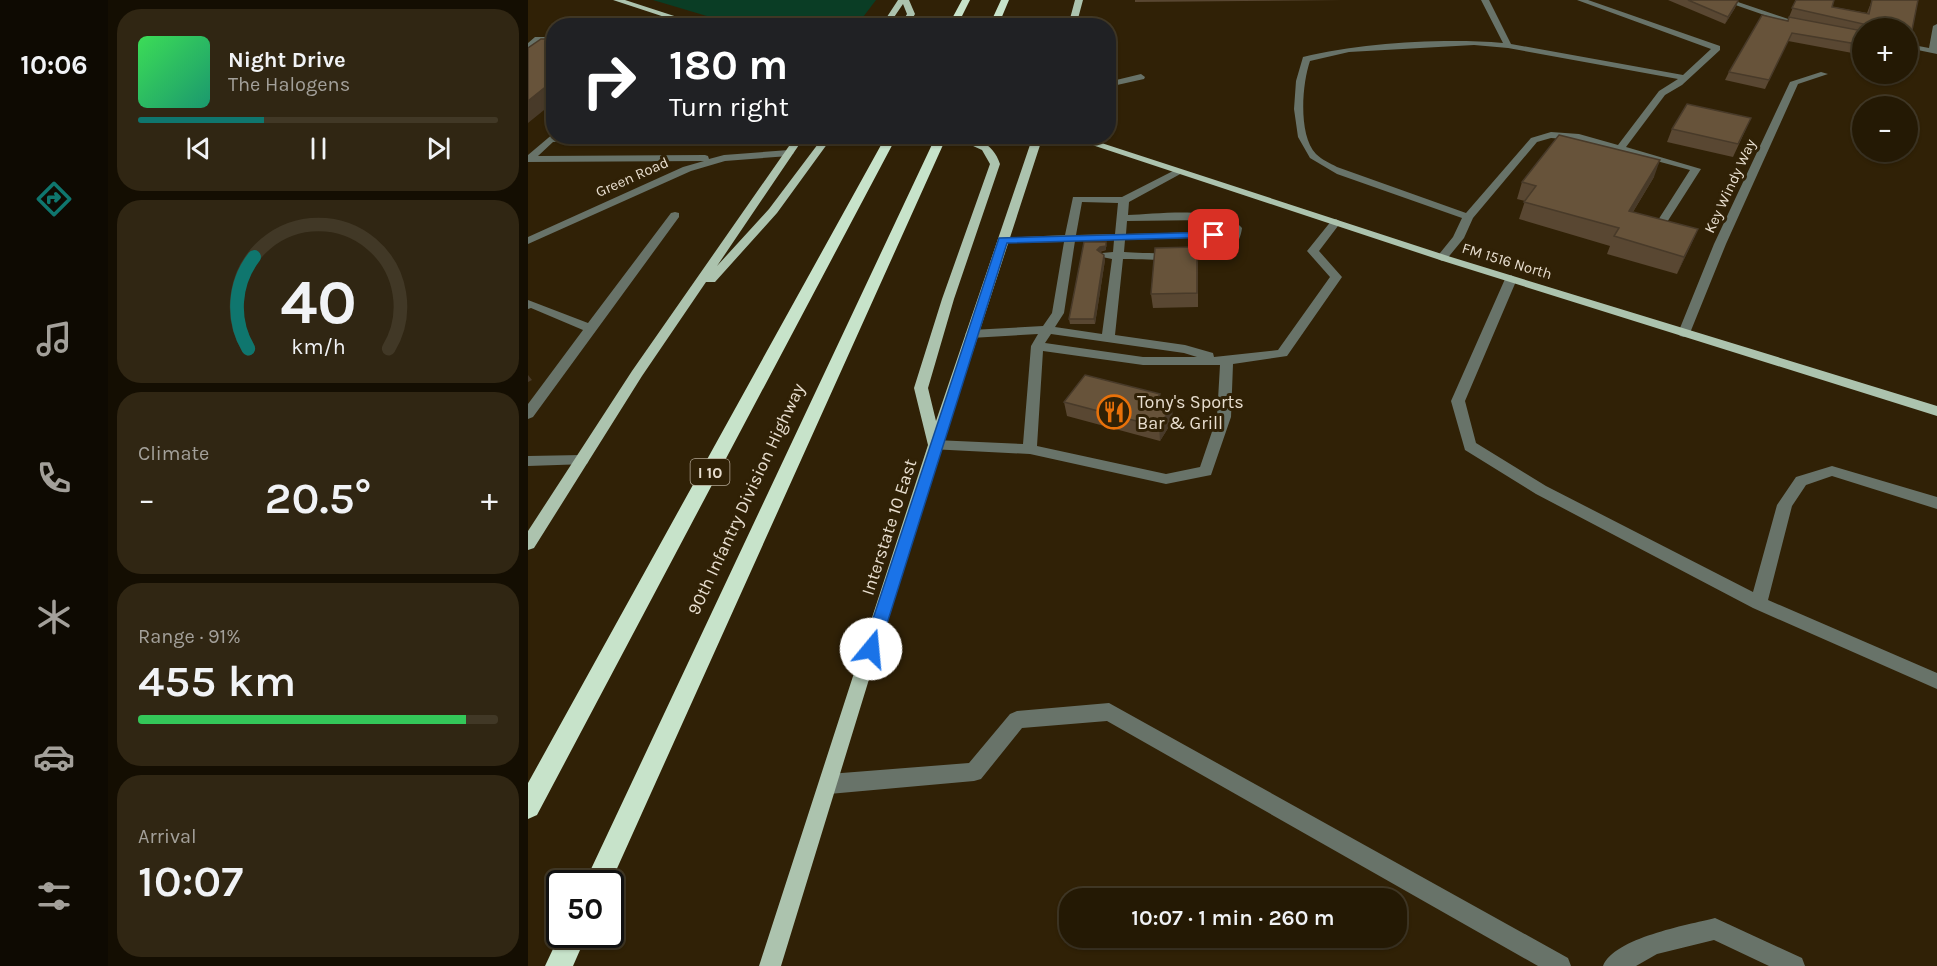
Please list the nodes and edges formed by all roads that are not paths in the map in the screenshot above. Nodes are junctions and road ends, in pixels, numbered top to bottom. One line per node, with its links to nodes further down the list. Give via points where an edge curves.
1 (617, 0): 11 (main road)
2 (904, 0): 12 (main road); 13 (main road, via 911,14)
3 (966, 0): 14 (highway)
4 (1005, 0): 15 (highway)
5 (1079, 0): 16 (main road)
6 (1485, 0): 20 (street)
7 (1581, 0): 26 (street, via 1717,48)
8 (1725, 0): 10 (street)
9 (1765, 0): 10 (street)
10 (1758, 13): 17 (street)
11 (676, 18)
12 (890, 18)
13 (909, 18)
14 (956, 18)
15 (997, 18)
16 (1074, 18)
17 (1806, 25)
18 (1937, 26): 23 (street)
19 (546, 39): 21 (street, via 538,39)
20 (1508, 46): 26 (street); 45 (street, via 1474,43 1349,50 1306,59 1301,70 1299,106 1304,143 1313,156 1346,174)
21 (528, 47)
22 (1918, 48): 23 (street)
23 (1935, 52)
24 (1824, 74): 76 (street, Key Windy Way, via 1794,82)
25 (1141, 77): 27 (street)
26 (1684, 78): 36 (street, via 1662,93)
27 (1116, 83)
28 (546, 143): 37 (street)
29 (795, 144): 38 (main road)
30 (823, 144): 73 (main road, via 773,211)
31 (888, 144): 92 (highway, 90th Infantry Division Highway / I 10)
32 (938, 144): 93 (highway, 90th Infantry Division Highway)
33 (977, 144): 83 (main road, via 994,154 996,164 921,388)
34 (1035, 144): 51 (main road, Interstate 10 East)
35 (1093, 144): 41 (main road, FM 1516 North)
36 (1620, 148): 45 (street, via 1561,135 1534,140); 48 (street, via 1696,169)
37 (533, 151): 40 (street)
38 (789, 153): 39 (street, Green Road); 73 (main road)
39 (724, 158): 40 (street); 52 (street, Green Road, via 664,178)
40 (528, 159)
41 (1179, 172): 42 (street); 47 (main road, FM 1516 North)
42 (1124, 200): 46 (street); 50 (street, via 1077,199)
43 (675, 215): 74 (street)
44 (1213, 217): 46 (street); 49 (street, via 1214,235); 55 (street, via 1229,221 1237,228 1226,249 1205,254)
45 (1468, 217): 56 (street)
46 (1122, 218): 49 (street)
47 (1336, 222): 56 (main road, FM 1516 North); 80 (street, via 1313,251 1336,277 1282,353)
48 (1658, 228)
49 (1120, 237): 50 (street); 55 (street)
50 (1070, 238): 51 (street); 53 (street)
51 (1002, 240): 77 (main road, Interstate 10 East)
52 (528, 241)
53 (1067, 255): 54 (street); 57 (street)
54 (1083, 255)
55 (1112, 255): 61 (street, via 1110,269)
56 (1442, 258): 59 (main road, FM 1516 North)
57 (1065, 270): 58 (street); 62 (street)
58 (1080, 270)
59 (1511, 279): 76 (main road, FM 1516 North); 89 (street, via 1458,401 1470,446 1541,490)
60 (1101, 282): 61 (street)
61 (1115, 282): 66 (street)
62 (1062, 283): 63 (street); 67 (street)
63 (1078, 283)
64 (1075, 297): 67 (street)
65 (1099, 297): 66 (street)
66 (1113, 297): 70 (street)
67 (1060, 298): 72 (street)
68 (528, 304): 74 (street)
69 (1097, 311): 70 (street)
70 (1111, 311): 78 (street)
71 (1072, 312): 72 (street)
72 (1058, 313): 75 (street)
73 (673, 321): 85 (main road)
74 (591, 329): 82 (street)
75 (1047, 330): 77 (street); 78 (street); 79 (street)
76 (1684, 333): 81 (main road, FM 1516 North)
77 (971, 334): 83 (main road, Interstate 10 East)
78 (1108, 338): 80 (street, via 1185,349)
79 (1037, 346): 80 (street, via 1143,361); 84 (street)
80 (1226, 361): 84 (street, via 1228,394 1223,430 1206,471 1166,478)
81 (1937, 411)
82 (528, 414)
83 (935, 445): 84 (street); 91 (main road, Interstate 10 East)
84 (1030, 449)
85 (582, 460): 86 (street); 88 (main road)
86 (528, 461)
87 (1937, 503): 89 (street, via 1832,471 1801,481 1785,505)
88 (528, 544)
89 (1759, 603): 90 (street)
90 (1937, 681)
91 (829, 784): 96 (main road, Interstate 10 East); 97 (street, via 974,772 1017,720 1110,712)
92 (528, 807)
93 (603, 870)
94 (567, 948): 95 (highway)
95 (559, 966)
96 (770, 966)
97 (1560, 966)
98 (1614, 966): 99 (street, via 1653,944 1715,929)
99 (1794, 966)

